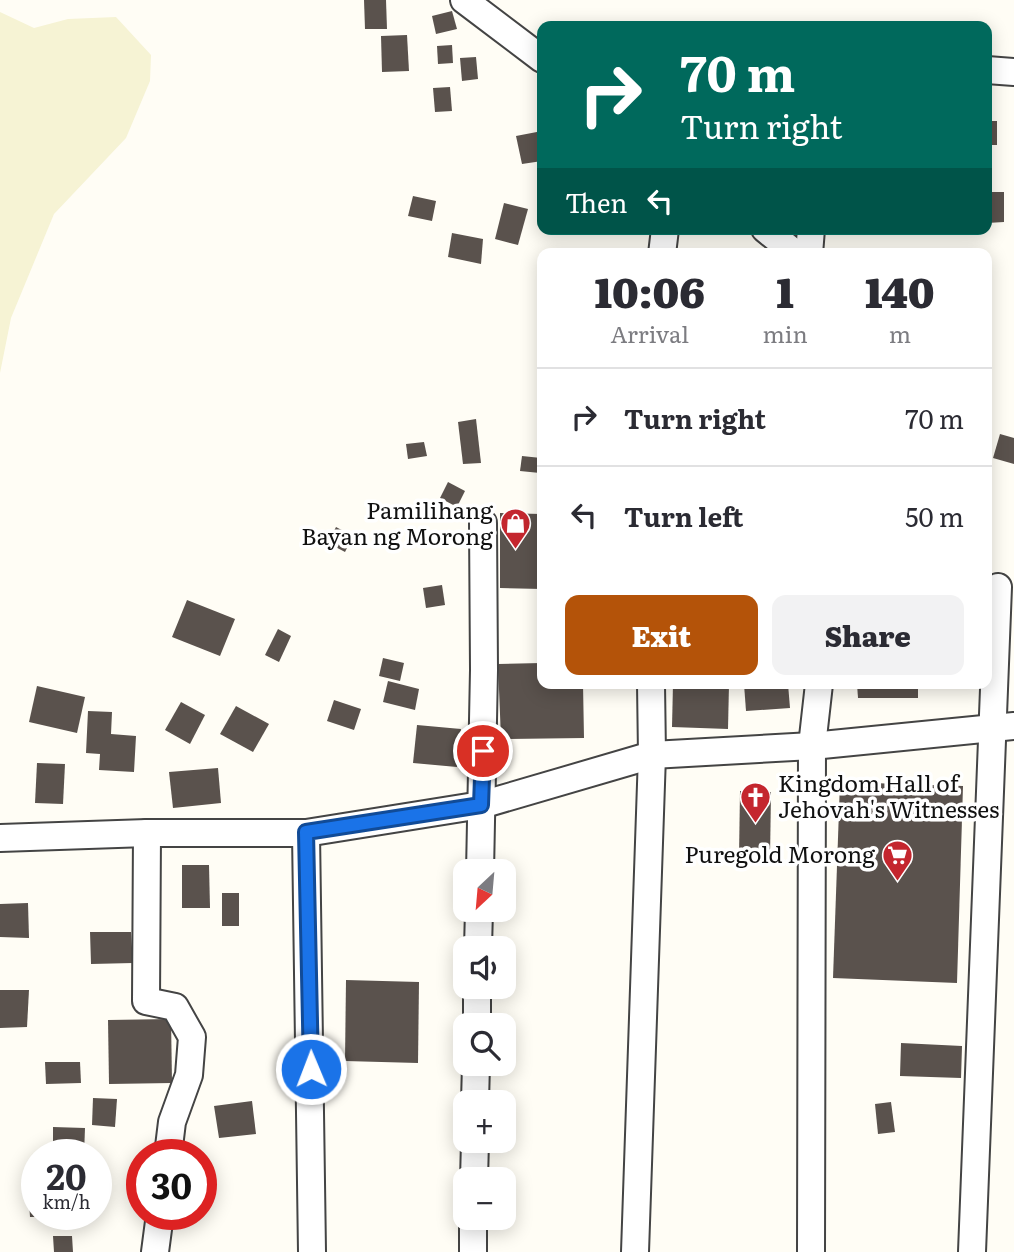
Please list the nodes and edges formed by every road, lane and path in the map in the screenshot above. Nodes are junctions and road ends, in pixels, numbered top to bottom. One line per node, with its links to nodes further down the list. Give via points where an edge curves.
1 (464, 0): 2 (street)
2 (537, 55)
3 (992, 70): 4 (street)
4 (1014, 72)
5 (772, 235): 6 (street)
6 (789, 248)
7 (483, 523): 14 (street)
8 (998, 587): 11 (street)
9 (651, 689): 13 (street)
10 (818, 689): 12 (street)
11 (1002, 728): 12 (street); 27 (street)
12 (812, 746): 13 (street); 26 (street)
13 (652, 755): 14 (street); 25 (street)
14 (481, 805): 15 (street); 18 (street)
15 (306, 832): 16 (street); 23 (street)
16 (147, 833): 17 (street); 19 (street, via 146,1001 175,1007 192,1037 189,1075)
17 (0, 838)
18 (480, 859)
19 (170, 1139)
20 (158, 1230): 22 (street)
21 (473, 1230): 24 (street)
22 (155, 1252)
23 (312, 1252)
24 (473, 1252)
25 (635, 1252)
26 (811, 1252)
27 (972, 1252)

